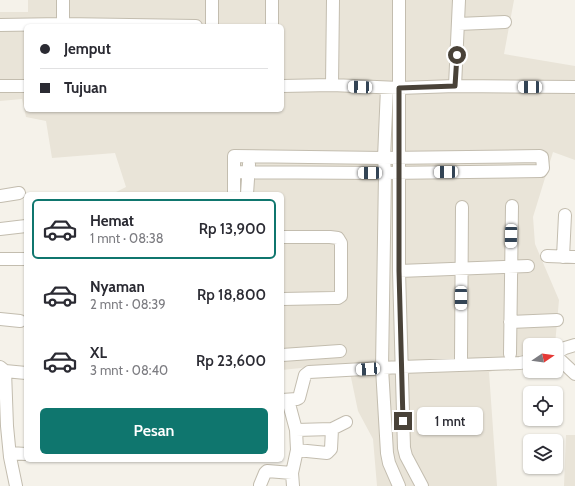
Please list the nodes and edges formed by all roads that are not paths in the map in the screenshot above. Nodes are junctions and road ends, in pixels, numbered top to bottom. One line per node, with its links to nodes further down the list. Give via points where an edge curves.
1 (63, 0): 8 (street)
2 (212, 0): 9 (street)
3 (272, 0): 10 (street)
4 (332, 0): 14 (street)
5 (399, 0): 19 (street)
6 (459, 0): 11 (street)
7 (505, 22): 11 (street)
8 (63, 24)
9 (212, 24)
10 (272, 24)
11 (458, 24): 18 (street)
12 (0, 25): 13 (street)
13 (24, 25)
14 (332, 85): 17 (street); 19 (street)
15 (0, 86): 16 (street)
16 (24, 86)
17 (284, 86)
18 (455, 86): 19 (street); 20 (street)
19 (393, 88): 22 (street); 23 (street)
20 (575, 88)
21 (249, 157): 23 (street); 24 (street, via 234,156); 25 (street)
22 (399, 157): 23 (street); 26 (street); 26 (street, via 540,156 543,168 541,171)
23 (384, 158): 27 (street)
24 (234, 172): 25 (street); 28 (street)
25 (248, 172): 27 (street); 29 (street)
26 (398, 172): 27 (street); 45 (street)
27 (385, 173): 60 (street)
28 (234, 189): 29 (street)
29 (247, 190)
30 (19, 193): 31 (street)
31 (0, 196)
32 (512, 206): 42 (street)
33 (462, 207): 44 (street)
34 (565, 215): 39 (street)
35 (24, 226): 36 (street)
36 (0, 229)
37 (284, 238): 46 (street, via 338,238 341,243 341,296)
38 (547, 256): 39 (street)
39 (569, 257)
40 (0, 259): 41 (street)
41 (24, 259)
42 (511, 266): 43 (street); 44 (street); 50 (street)
43 (528, 266)
44 (461, 268): 45 (street); 56 (street)
45 (399, 271): 59 (street)
46 (284, 299)
47 (0, 319): 49 (street)
48 (557, 320): 50 (street)
49 (20, 321)
50 (510, 322): 54 (street)
51 (575, 345): 52 (street)
52 (563, 350)
53 (340, 351): 55 (street)
54 (510, 354)
55 (284, 355)
56 (461, 359)
57 (523, 362): 59 (street)
58 (563, 362): 63 (street)
59 (401, 367): 60 (street); 76 (street, via 404,448)
60 (382, 368): 64 (street, via 309,372 305,375 299,398); 75 (street, via 387,453)
61 (3, 369): 62 (street); 69 (street)
62 (24, 373)
63 (575, 374)
64 (285, 400): 67 (street)
65 (346, 422): 66 (street)
66 (332, 429): 67 (street); 68 (street, via 331,449 328,453)
67 (296, 430): 68 (street)
68 (298, 450): 71 (street)
69 (10, 453): 70 (street); 73 (street)
70 (24, 454)
71 (292, 473): 72 (street, via 267,471); 74 (street)
72 (260, 485)
73 (16, 486)
74 (292, 486)
75 (399, 486)
76 (422, 486)

